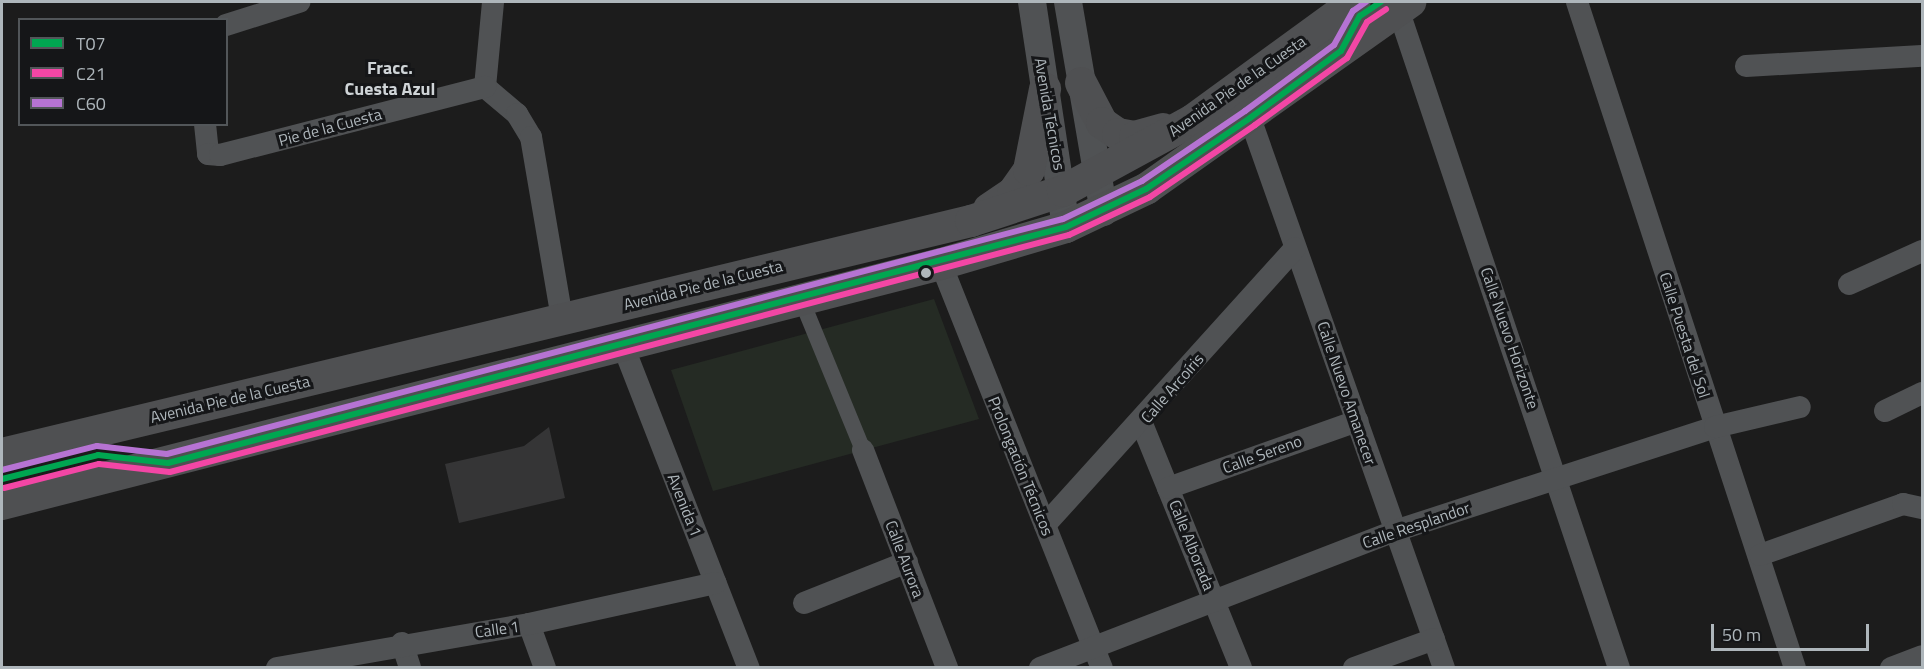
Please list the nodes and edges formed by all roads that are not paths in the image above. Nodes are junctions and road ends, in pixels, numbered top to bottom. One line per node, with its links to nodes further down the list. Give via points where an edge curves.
1 (299, 2): 8 (street)
2 (494, 2): 12 (street)
3 (1032, 2): 13 (street, Avenida Técnicos)
4 (1068, 2): 11 (street)
5 (1355, 2): 15 (main road, Avenida Pie de la Cuesta)
6 (1577, 2): 34 (street, Calle Puesta del Sol)
7 (1404, 5): 14 (main road, Avenida Pie de la Cuesta); 37 (street, Calle Nuevo Horizonte)
8 (228, 24)
9 (1923, 56): 10 (street)
10 (1746, 66)
11 (1081, 83): 15 (main road, via 1102,123 1118,134 1135,137); 17 (street)
12 (485, 87): 16 (street, Pie de la Cuesta, via 220,155 208,154); 27 (street, via 517,114 531,137)
13 (1045, 89): 18 (street, Avenida Técnicos); 20 (main road, via 1029,170 1013,193)
14 (1251, 118): 19 (main road, Avenida Pie de la Cuesta); 22 (street, Calle Nuevo Amanecer)
15 (1193, 120): 17 (main road, Avenida Pie de la Cuesta)
16 (205, 126)
17 (1096, 176): 18 (main road, Avenida Pie de la Cuesta); 19 (street)
18 (1063, 191): 20 (main road, Avenida Pie de la Cuesta); 21 (street, Avenida Técnicos)
19 (1104, 212): 21 (main road, Avenida Pie de la Cuesta)
20 (971, 221): 27 (main road, Avenida Pie de la Cuesta)
21 (1066, 226): 24 (main road, Avenida Pie de la Cuesta)
22 (1296, 248): 32 (street, Calle Nuevo Amanecer); 33 (street, Calle Arcoíris)
23 (1923, 251): 25 (street)
24 (940, 264): 26 (main road, Avenida Pie de la Cuesta); 41 (street, Prolongación Técnicos)
25 (1849, 284)
26 (801, 299): 28 (main road, Avenida Pie de la Cuesta); 35 (street)
27 (562, 319): 36 (main road, Avenida Pie de la Cuesta)
28 (622, 343): 39 (main road, Avenida Pie de la Cuesta); 45 (street, Avenida 1)
29 (1923, 393): 31 (street)
30 (1800, 406): 34 (street, Calle Resplandor)
31 (1885, 411)
32 (1357, 421): 38 (street, Calle Sereno); 42 (street, Calle Nuevo Amanecer)
33 (1142, 424): 38 (street, Calle Alborada); 41 (street, Calle Arcoíris)
34 (1715, 427): 37 (street, Calle Resplandor); 43 (street, Calle Puesta del Sol)
35 (863, 450): 44 (street, Calle Aurora)
36 (2, 454)
37 (1557, 477): 42 (street, Calle Resplandor); 63 (street, Calle Nuevo Horizonte)
38 (1168, 488): 46 (street, Calle Alborada)
39 (2, 504)
40 (1918, 505): 43 (street)
41 (1045, 525): 51 (street, Prolongación Técnicos)
42 (1395, 531): 46 (street, Calle Resplandor); 49 (street, Calle Nuevo Amanecer)
43 (1760, 555): 64 (street, Calle Puesta del Sol)
44 (907, 562): 47 (street); 57 (street, Calle Aurora)
45 (716, 583): 48 (street, Calle 1); 56 (street, Avenida 1)
46 (1214, 599): 51 (street, Calle Resplandor); 60 (street, Calle Alborada)
47 (804, 603)
48 (529, 624): 50 (street, Calle 1); 55 (street)
49 (1434, 639): 61 (street); 62 (street, Calle Nuevo Amanecer)
50 (402, 643): 53 (street, Calle 1); 54 (street)
51 (1094, 646): 58 (street, Calle Resplandor); 59 (street, Prolongación Técnicos)
52 (1923, 656): 65 (street)
53 (277, 668)
54 (410, 668)
55 (545, 668)
56 (749, 668)
57 (947, 668)
58 (1040, 668)
59 (1102, 668)
60 (1241, 668)
61 (1354, 668)
62 (1444, 668)
63 (1618, 668)
64 (1795, 668)
65 (1891, 668)

